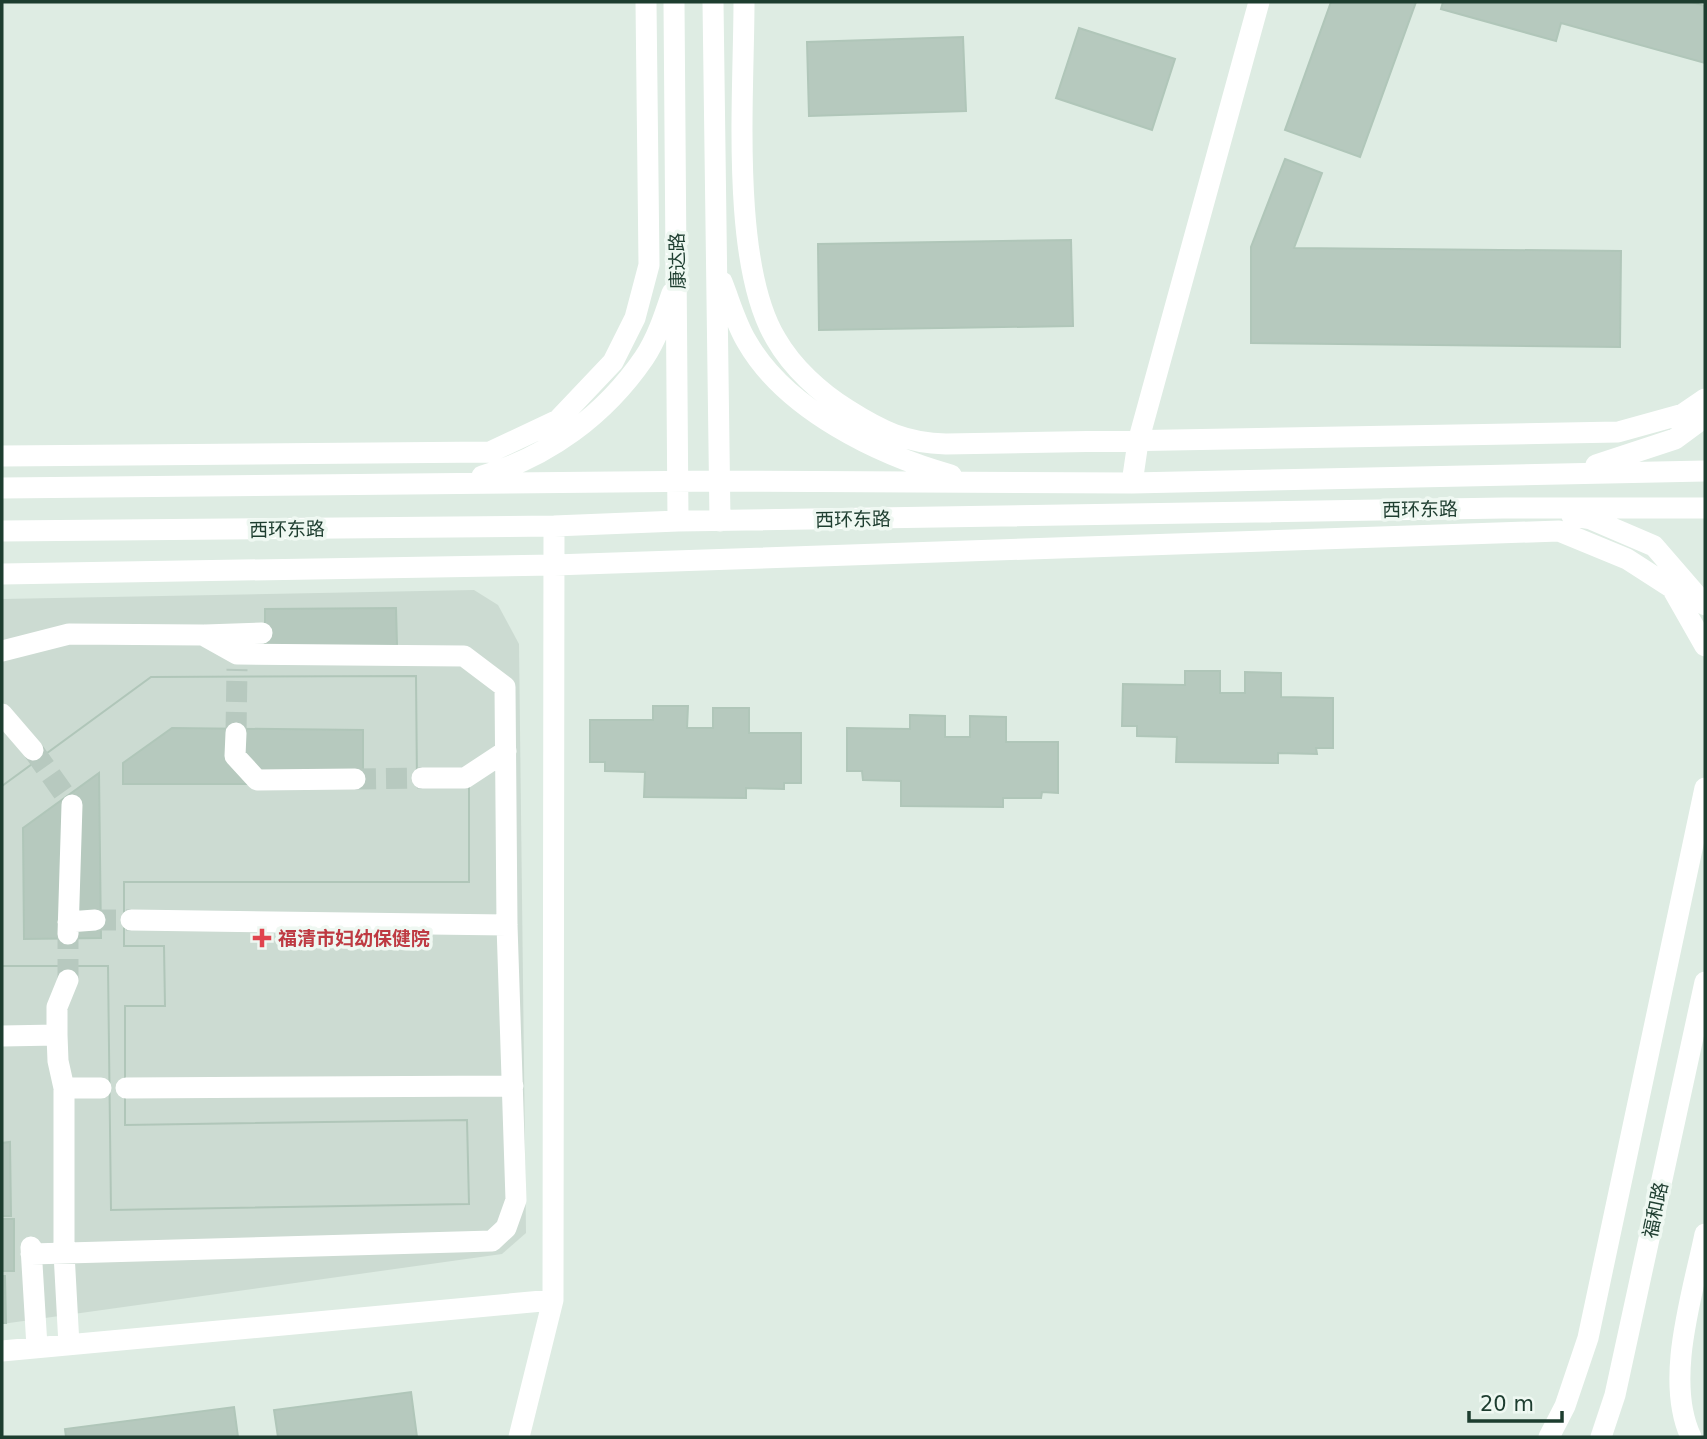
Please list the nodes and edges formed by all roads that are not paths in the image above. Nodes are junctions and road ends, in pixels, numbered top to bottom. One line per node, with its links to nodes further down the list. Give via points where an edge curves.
1 (646, 2): 11 (street, via 649,265 635,318 613,362 558,421 490,452)
2 (674, 2): 7 (street, 康达路)
3 (713, 2): 6 (street, 康达路)
4 (744, 2): 10 (street, via 745,216 754,282 775,339 802,373 833,401 875,428 916,444)
5 (1259, 2): 10 (street)
6 (717, 267): 15 (street, 康达路); 16 (street, via 746,342 771,374 816,412 860,441 907,463)
7 (677, 278): 14 (street, 康达路); 18 (street, via 645,356 573,433 511,468)
8 (1705, 399): 10 (street, via 1684,414 1618,432)
9 (1705, 417): 13 (street, via 1675,439)
10 (1138, 442): 17 (street)
11 (2, 456)
12 (1705, 471): 13 (street, 西环东路)
13 (1565, 473): 17 (street, 西环东路)
14 (679, 481): 15 (street, 西环东路); 18 (street, 西环东路); 22 (street, 康达路)
15 (719, 481): 16 (street, 西环东路); 23 (street, 康达路)
16 (981, 482): 17 (street, 西环东路)
17 (1132, 483)
18 (457, 484): 19 (street, 西环东路)
19 (2, 488)
20 (1504, 508): 21 (street, 西环东路); 23 (street, 西环东路); 28 (street, via 1591,519 1654,546)
21 (1705, 508)
22 (678, 521): 23 (street, 西环东路); 24 (street, 西环东路)
23 (720, 521)
24 (554, 526): 25 (street, 西环东路); 26 (street)
25 (2, 531)
26 (554, 565): 27 (street); 31 (street, via 1559,531 1627,558 1672,588); 54 (street)
27 (2, 574)
28 (1705, 605)
29 (262, 633): 30 (street)
30 (203, 635): 32 (street, via 69,634); 36 (street, via 237,662 464,656 505,687)
31 (1705, 646)
32 (2, 651)
33 (2, 714): 35 (street)
34 (236, 733): 38 (street, via 235,756 257,780)
35 (33, 750)
36 (506, 751): 37 (street, via 465,778); 43 (street)
37 (422, 778)
38 (355, 779)
39 (1705, 788): 59 (street, via 1588,1338 1565,1406)
40 (72, 805): 41 (street, via 68,928)
41 (95, 920)
42 (131, 920): 43 (street)
43 (507, 925): 48 (street)
44 (68, 980): 46 (street, via 57,1007)
45 (1705, 982): 60 (street, 福和路, via 1615,1395)
46 (57, 1035): 47 (street); 49 (street)
47 (2, 1036)
48 (513, 1086): 51 (street); 53 (street, via 516,1200 506,1228 492,1241)
49 (64, 1088): 50 (street); 53 (street)
50 (101, 1088)
51 (125, 1088)
52 (1705, 1234): 61 (street, via 1683,1336 1680,1394)
53 (64, 1252): 55 (street); 56 (street, via 31,1251)
54 (553, 1300): 55 (street); 58 (street)
55 (69, 1345): 56 (street)
56 (37, 1347): 57 (street)
57 (2, 1351)
58 (519, 1437)
59 (1549, 1437)
60 (1601, 1437)
61 (1691, 1437)

